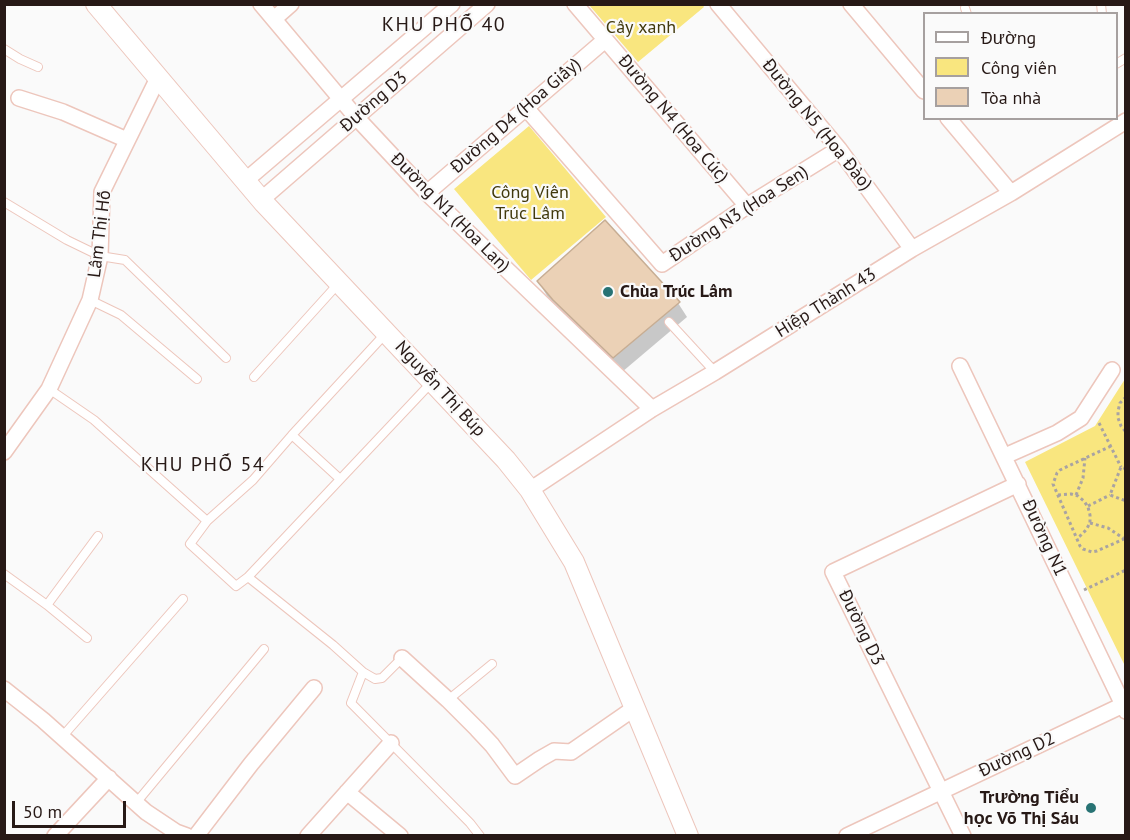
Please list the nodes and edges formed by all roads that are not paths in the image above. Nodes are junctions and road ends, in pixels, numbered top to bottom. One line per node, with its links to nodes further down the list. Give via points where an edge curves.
1 (96, 4): 13 (street, Nguyễn Thị Búp)
2 (261, 4): 9 (street, Đường N1 (Hoa Lan))
3 (291, 4): 9 (street)
4 (452, 4): 16 (street, Đường D3)
5 (487, 4): 18 (street, Đường D3)
6 (575, 4): 10 (street, Đường N4 (Hoa Cúc))
7 (718, 4): 22 (street, Đường N5 (Hoa Đào))
8 (851, 4): 14 (street)
9 (274, 19): 16 (street, Đường N1 (Hoa Lan))
10 (605, 40): 17 (street, Đường D4 (Hoa Giấy)); 28 (street, Đường N4 (Hoa Cúc))
11 (4, 49): 12 (lane)
12 (38, 67)
13 (158, 78): 21 (street, Lâm Thị Hố); 23 (street, Nguyễn Thị Búp)
14 (923, 90)
15 (19, 98): 21 (street)
16 (342, 100): 18 (street, Đường N1 (Hoa Lan)); 23 (street, Đường D3)
17 (526, 108): 24 (street, Đường D4 (Hoa Giấy)); 28 (street, Đường N3 (Hoa Sen), via 663,264)
18 (356, 117): 24 (street, Đường N1 (Hoa Lan)); 26 (street, Đường D3)
19 (950, 120): 25 (street)
20 (1125, 121): 25 (street, Hiệp Thành 43)
21 (128, 140): 30 (street, Lâm Thị Hố, via 102,192)
22 (839, 149): 28 (street, Đường N3 (Hoa Sen)); 29 (street, Đường N5 (Hoa Đào))
23 (245, 181): 26 (street, Nguyễn Thị Búp)
24 (427, 193): 43 (street, Đường N1 (Hoa Lan))
25 (1011, 193): 29 (street, Hiệp Thành 43)
26 (261, 200): 31 (street, Nguyễn Thị Búp)
27 (4, 202): 30 (lane)
28 (747, 206)
29 (912, 249): 38 (street, Hiệp Thành 43)
30 (100, 256): 32 (street, Lâm Thị Hố); 35 (lane, via 124,260)
31 (339, 283): 34 (street, Nguyễn Thị Búp); 39 (lane)
32 (90, 300): 40 (lane, via 121,315); 42 (street, Lâm Thị Hố)
33 (669, 322): 38 (lane)
34 (386, 333): 41 (street, Nguyễn Thị Búp); 44 (lane)
35 (226, 358)
36 (960, 366): 46 (street, Đường N1)
37 (1112, 370): 46 (street, via 1081,418)
38 (715, 372): 43 (street, Hiệp Thành 43)
39 (255, 377)
40 (197, 379)
41 (432, 382): 47 (lane); 49 (street, Nguyễn Thị Búp)
42 (49, 389): 45 (street, Lâm Thị Hố); 50 (lane, via 94,420)
43 (652, 409): 49 (street, Hiệp Thành 43)
44 (292, 435): 47 (lane); 50 (lane, via 253,480)
45 (4, 452)
46 (1005, 456): 48 (street, Đường N1)
47 (340, 479): 53 (lane)
48 (1018, 484): 65 (street, Đường N1); 69 (street, Đường D3, via 833,572)
49 (530, 490): 64 (street, Nguyễn Thị Búp, via 574,562)
50 (207, 521): 53 (lane, via 190,544 236,586)
51 (98, 536): 55 (lane)
52 (4, 574): 55 (lane)
53 (248, 577): 60 (lane)
54 (183, 599): 66 (lane)
55 (48, 605): 56 (lane)
56 (87, 638)
57 (264, 649): 71 (lane)
58 (402, 658): 60 (lane, via 382,678 375,679); 63 (street)
59 (492, 664): 63 (lane)
60 (363, 672): 67 (lane, via 351,703)
61 (314, 688): 74 (street)
62 (5, 691): 66 (street)
63 (448, 700): 64 (street, via 492,745 515,776 554,751 571,752)
64 (636, 707): 78 (street, Nguyễn Thị Búp)
65 (1124, 708): 69 (street, Đường D2)
66 (62, 737): 68 (street)
67 (391, 743): 70 (street); 77 (lane)
68 (109, 778): 71 (street); 72 (street)
69 (941, 791): 79 (street, Đường D2); 80 (street, Đường D3)
70 (347, 792): 75 (street); 76 (street)
71 (136, 803): 73 (street)
72 (55, 836)
73 (187, 836)
74 (196, 836)
75 (309, 836)
76 (400, 836)
77 (480, 836)
78 (688, 836)
79 (847, 836)
80 (963, 836)

